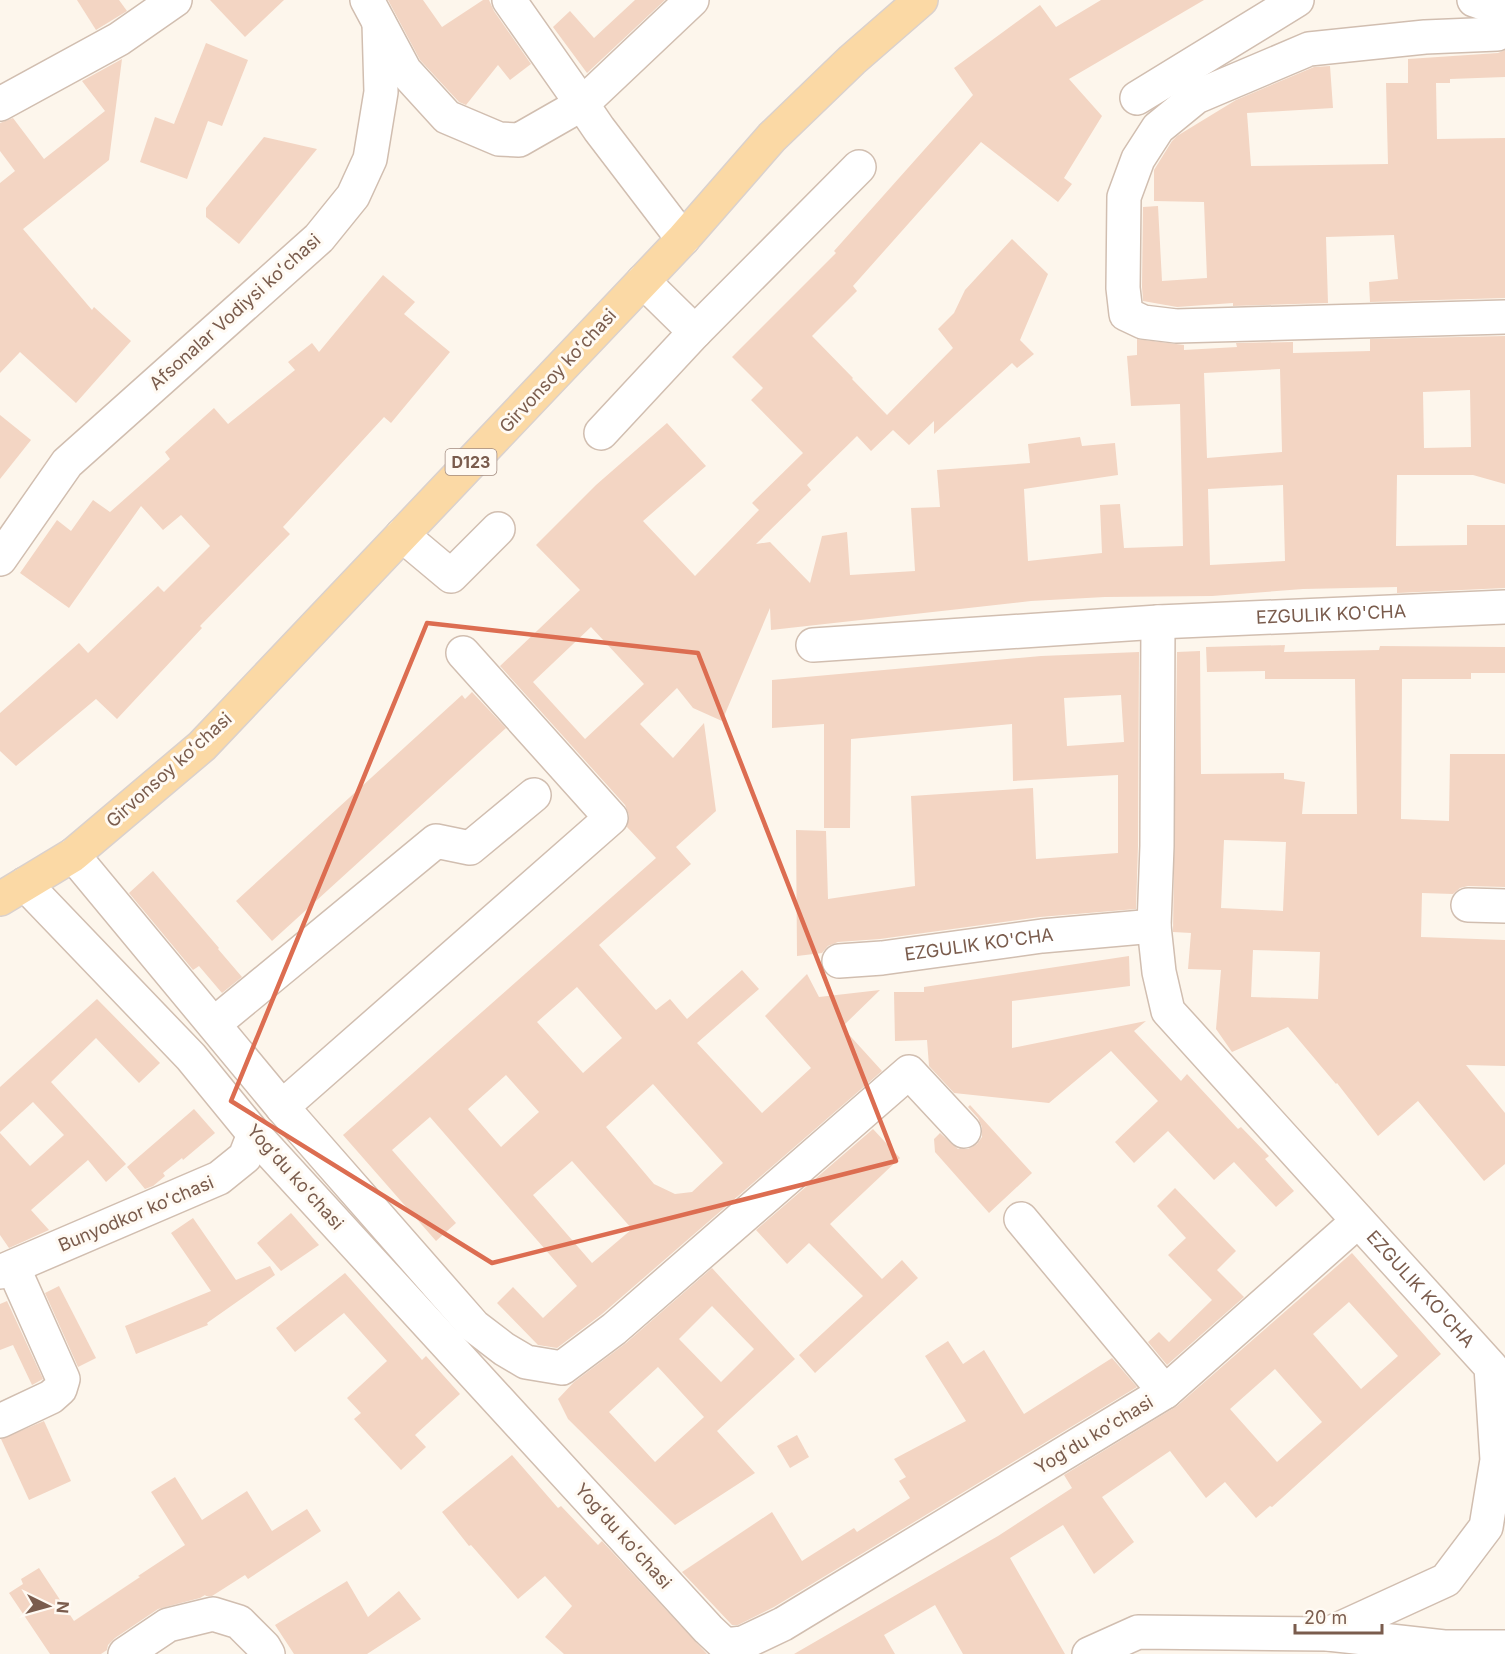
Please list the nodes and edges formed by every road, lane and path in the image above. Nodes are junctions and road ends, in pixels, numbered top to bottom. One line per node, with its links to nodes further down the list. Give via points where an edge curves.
1 (175, 0): 11 (street, via 119,39)
2 (509, 0): 12 (street)
3 (692, 0): 12 (street, Afsonalar Vodiysi koʻchasi)
4 (921, 0): 14 (main road, Girvonsoy koʻchasi / D123, via 772,137)
5 (1297, 0): 10 (street)
6 (1474, 0): 7 (street)
7 (1505, 6)
8 (373, 11): 12 (street, Afsonalar Vodiysi koʻchasi, via 405,71 447,117 499,139 519,140); 21 (street, Afsonalar Vodiysi koʻchasi, via 381,92 370,159 353,196 319,238 67,463)
9 (1505, 26): 16 (street, via 1497,34 1309,49 1196,97 1158,128 1138,159 1124,196 1123,288 1126,314 1143,322 1176,326)
10 (1137, 99)
11 (0, 104)
12 (582, 104): 14 (street)
13 (859, 167): 17 (street)
14 (683, 239): 15 (main road, Girvonsoy koʻchasi / D123)
15 (643, 281): 17 (street); 20 (main road, Girvonsoy koʻchasi / D123)
16 (1505, 317)
17 (695, 332): 18 (street)
18 (601, 433)
19 (498, 529): 20 (street, via 451,576)
20 (402, 535): 27 (main road, Girvonsoy koʻchasi / D123, via 202,746)
21 (0, 559)
22 (1505, 607): 23 (street, EZGULIK KO'CHA)
23 (1158, 622): 24 (street, EZGULIK KO'CHA); 31 (street, EZGULIK KO'CHA)
24 (813, 645)
25 (463, 653): 34 (street, via 611,818)
26 (534, 795): 33 (street, via 470,848 436,841)
27 (73, 855): 28 (main road, Girvonsoy koʻchasi / D123); 33 (street, Yogʻdu koʻchasi)
28 (12, 892): 36 (street, Yogʻdu koʻchasi, via 191,1057)
29 (1468, 905): 30 (street)
30 (1505, 906)
31 (1154, 927): 32 (street, EZGULIK KO'CHA, via 1042,936); 38 (street, EZGULIK KO'CHA, via 1168,1011)
32 (840, 961)
33 (214, 1024): 34 (street, Yogʻdu koʻchasi)
34 (282, 1107): 35 (street, Yogʻdu koʻchasi, via 474,1326 526,1362 562,1368 614,1329 909,1072)
35 (964, 1131)
36 (254, 1134): 39 (street, Bunyodkor koʻchasi, via 245,1157 219,1178); 40 (street, Yogʻdu koʻchasi, via 725,1645 743,1643 783,1624)
37 (1021, 1219): 40 (street, Yogʻdu koʻchasi)
38 (1359, 1221): 40 (street); 42 (street, EZGULIK KO'CHA, via 1491,1367 1497,1460 1486,1527 1446,1580)
39 (6, 1269): 41 (street, via 63,1378 60,1389 51,1397)
40 (1165, 1392)
41 (0, 1421)
42 (1328, 1634): 43 (street, via 1444,1647); 46 (street, via 1138,1632)
43 (1505, 1647)
44 (125, 1654): 45 (street, via 168,1625 213,1614 239,1622)
45 (268, 1654)
46 (1089, 1654)

